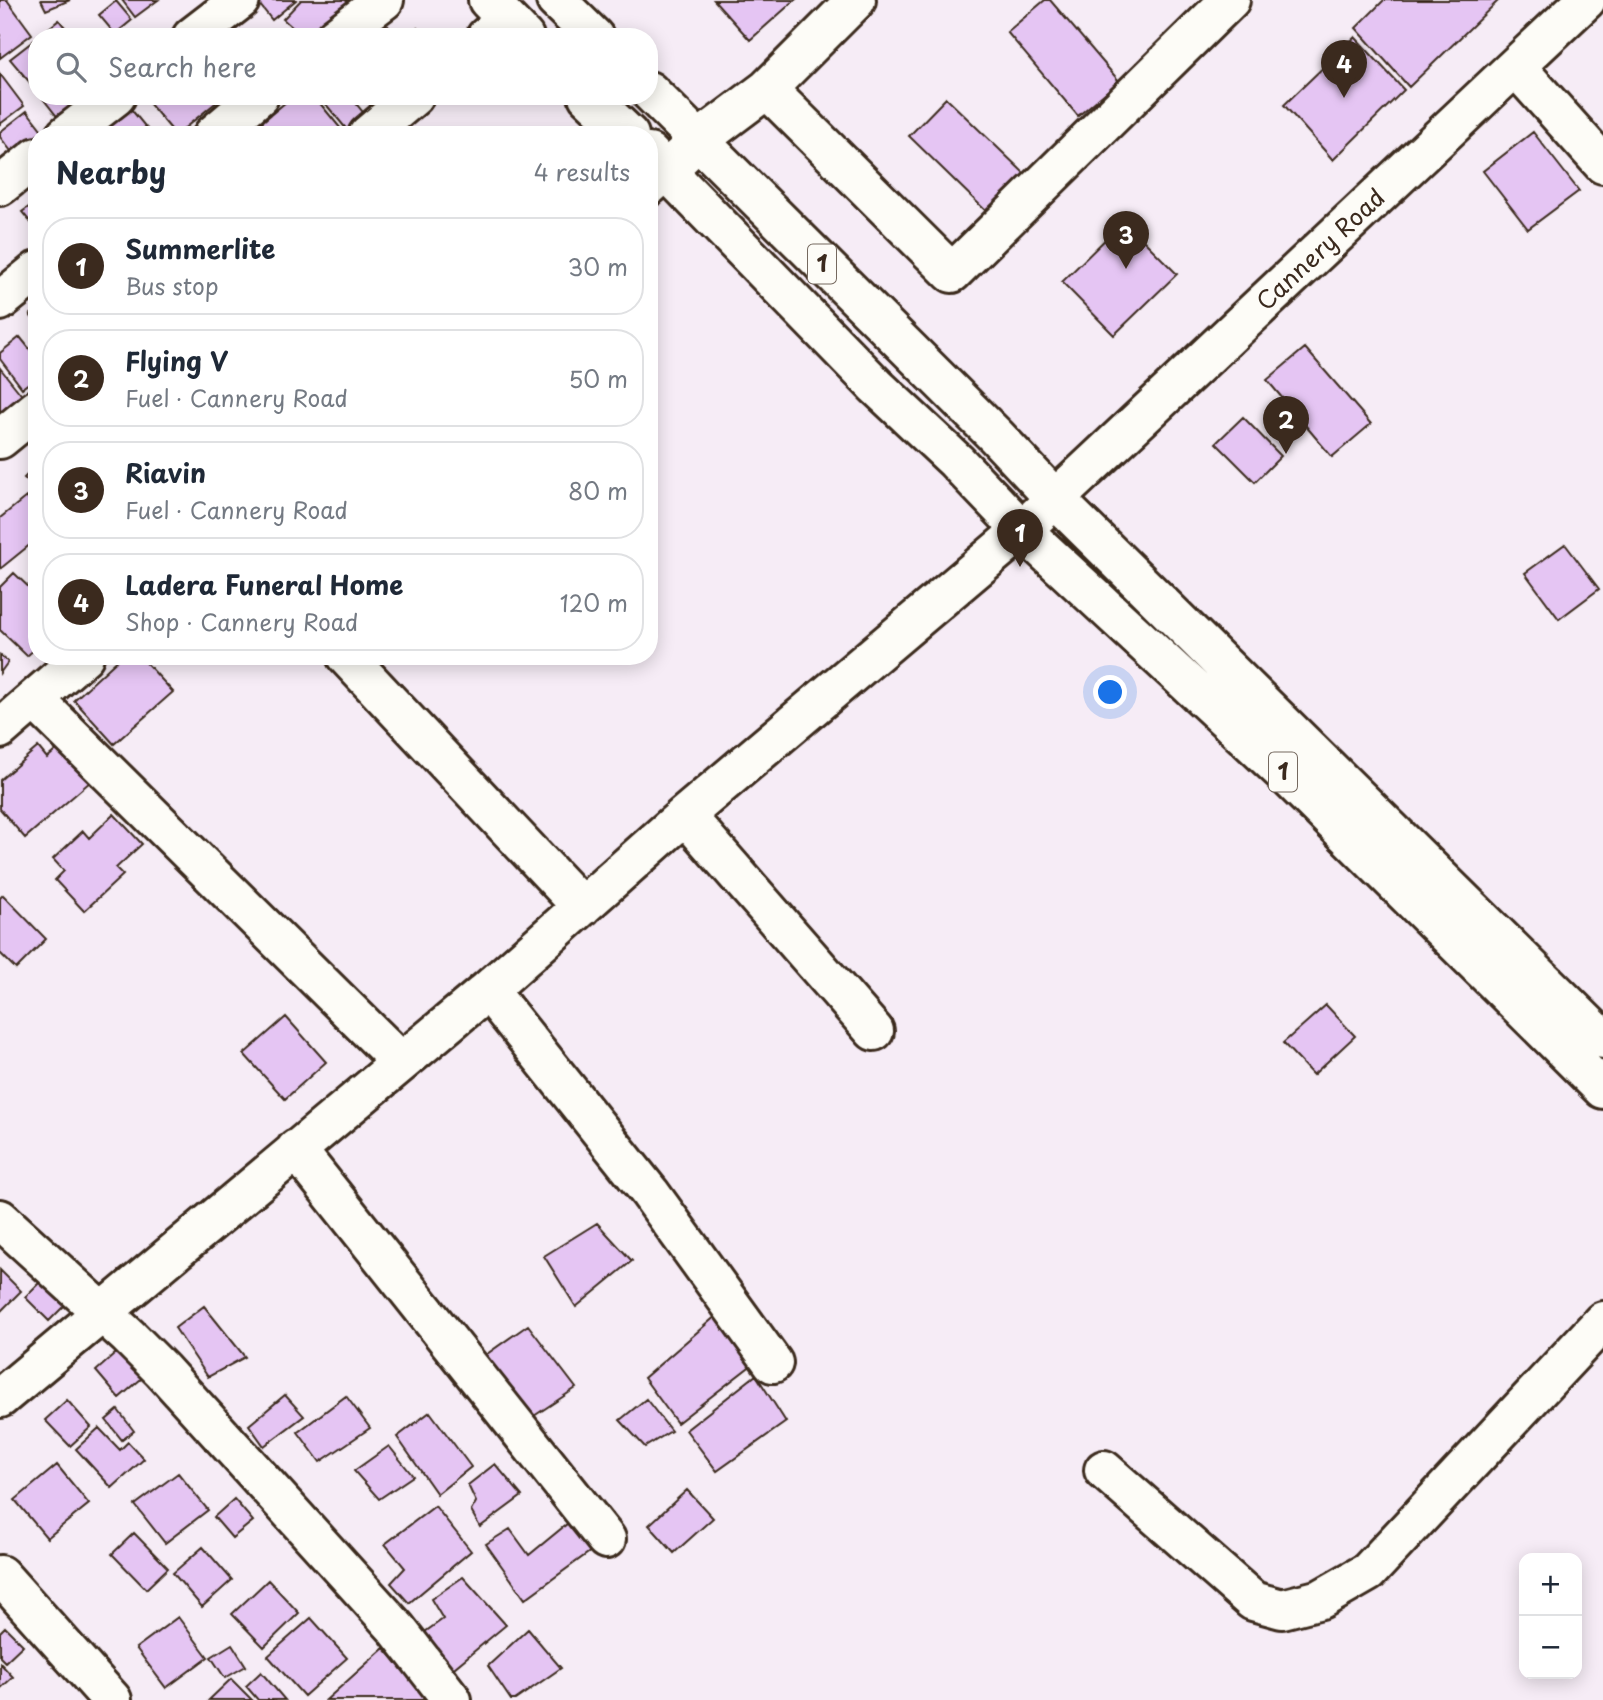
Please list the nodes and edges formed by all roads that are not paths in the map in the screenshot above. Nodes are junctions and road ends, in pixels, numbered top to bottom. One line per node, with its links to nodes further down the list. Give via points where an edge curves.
1 (240, 0): 7 (main road)
2 (384, 0): 8 (main road)
3 (556, 0): 9 (main road)
4 (856, 0): 11 (main road)
5 (1230, 0): 11 (main road, via 951,273)
6 (1586, 0): 10 (main road, Cannery Road)
7 (204, 28)
8 (347, 28)
9 (585, 28)
10 (1516, 67): 23 (main road); 31 (main road, Cannery Road)
11 (767, 89): 21 (main road)
12 (658, 100): 21 (main road, 1)
13 (104, 105): 17 (main road)
14 (248, 105): 18 (main road)
15 (403, 105): 19 (main road)
16 (597, 105): 20 (main road)
17 (78, 126)
18 (224, 126)
19 (379, 126)
20 (620, 126)
21 (699, 140): 24 (main road); 31 (main road, 1)
22 (28, 164): 26 (main road)
23 (1603, 164)
24 (658, 168)
25 (658, 173): 32 (main road, 1)
26 (0, 186)
27 (28, 279): 28 (main road)
28 (0, 302)
29 (28, 416): 30 (main road)
30 (0, 439)
31 (1056, 500): 32 (main road, Cannery Road); 41 (main road, 1)
32 (1022, 530): 37 (main road, Cannery Road); 43 (main road, 1, via 1282,771)
33 (74, 665): 35 (main road)
34 (354, 665): 38 (main road)
35 (35, 699): 36 (main road); 42 (main road)
36 (0, 729)
37 (684, 815): 38 (main road, Cannery Road); 40 (main road)
38 (582, 906): 39 (main road, Cannery Road)
39 (488, 990): 42 (main road, Cannery Road); 48 (main road, via 650,1193)
40 (874, 1031)
41 (1603, 1039)
42 (401, 1062): 44 (main road, Cannery Road)
43 (1603, 1089)
44 (296, 1149): 46 (main road, Cannery Road); 51 (main road)
45 (0, 1219): 46 (main road)
46 (103, 1314): 49 (main road, Cannery Road); 54 (main road, via 162,1370 387,1617)
47 (1603, 1321): 50 (main road, via 1368,1572 1321,1600 1282,1609 1253,1601)
48 (773, 1363)
49 (0, 1398)
50 (1104, 1470)
51 (606, 1539)
52 (0, 1574): 53 (main road)
53 (113, 1700)
54 (452, 1700)

